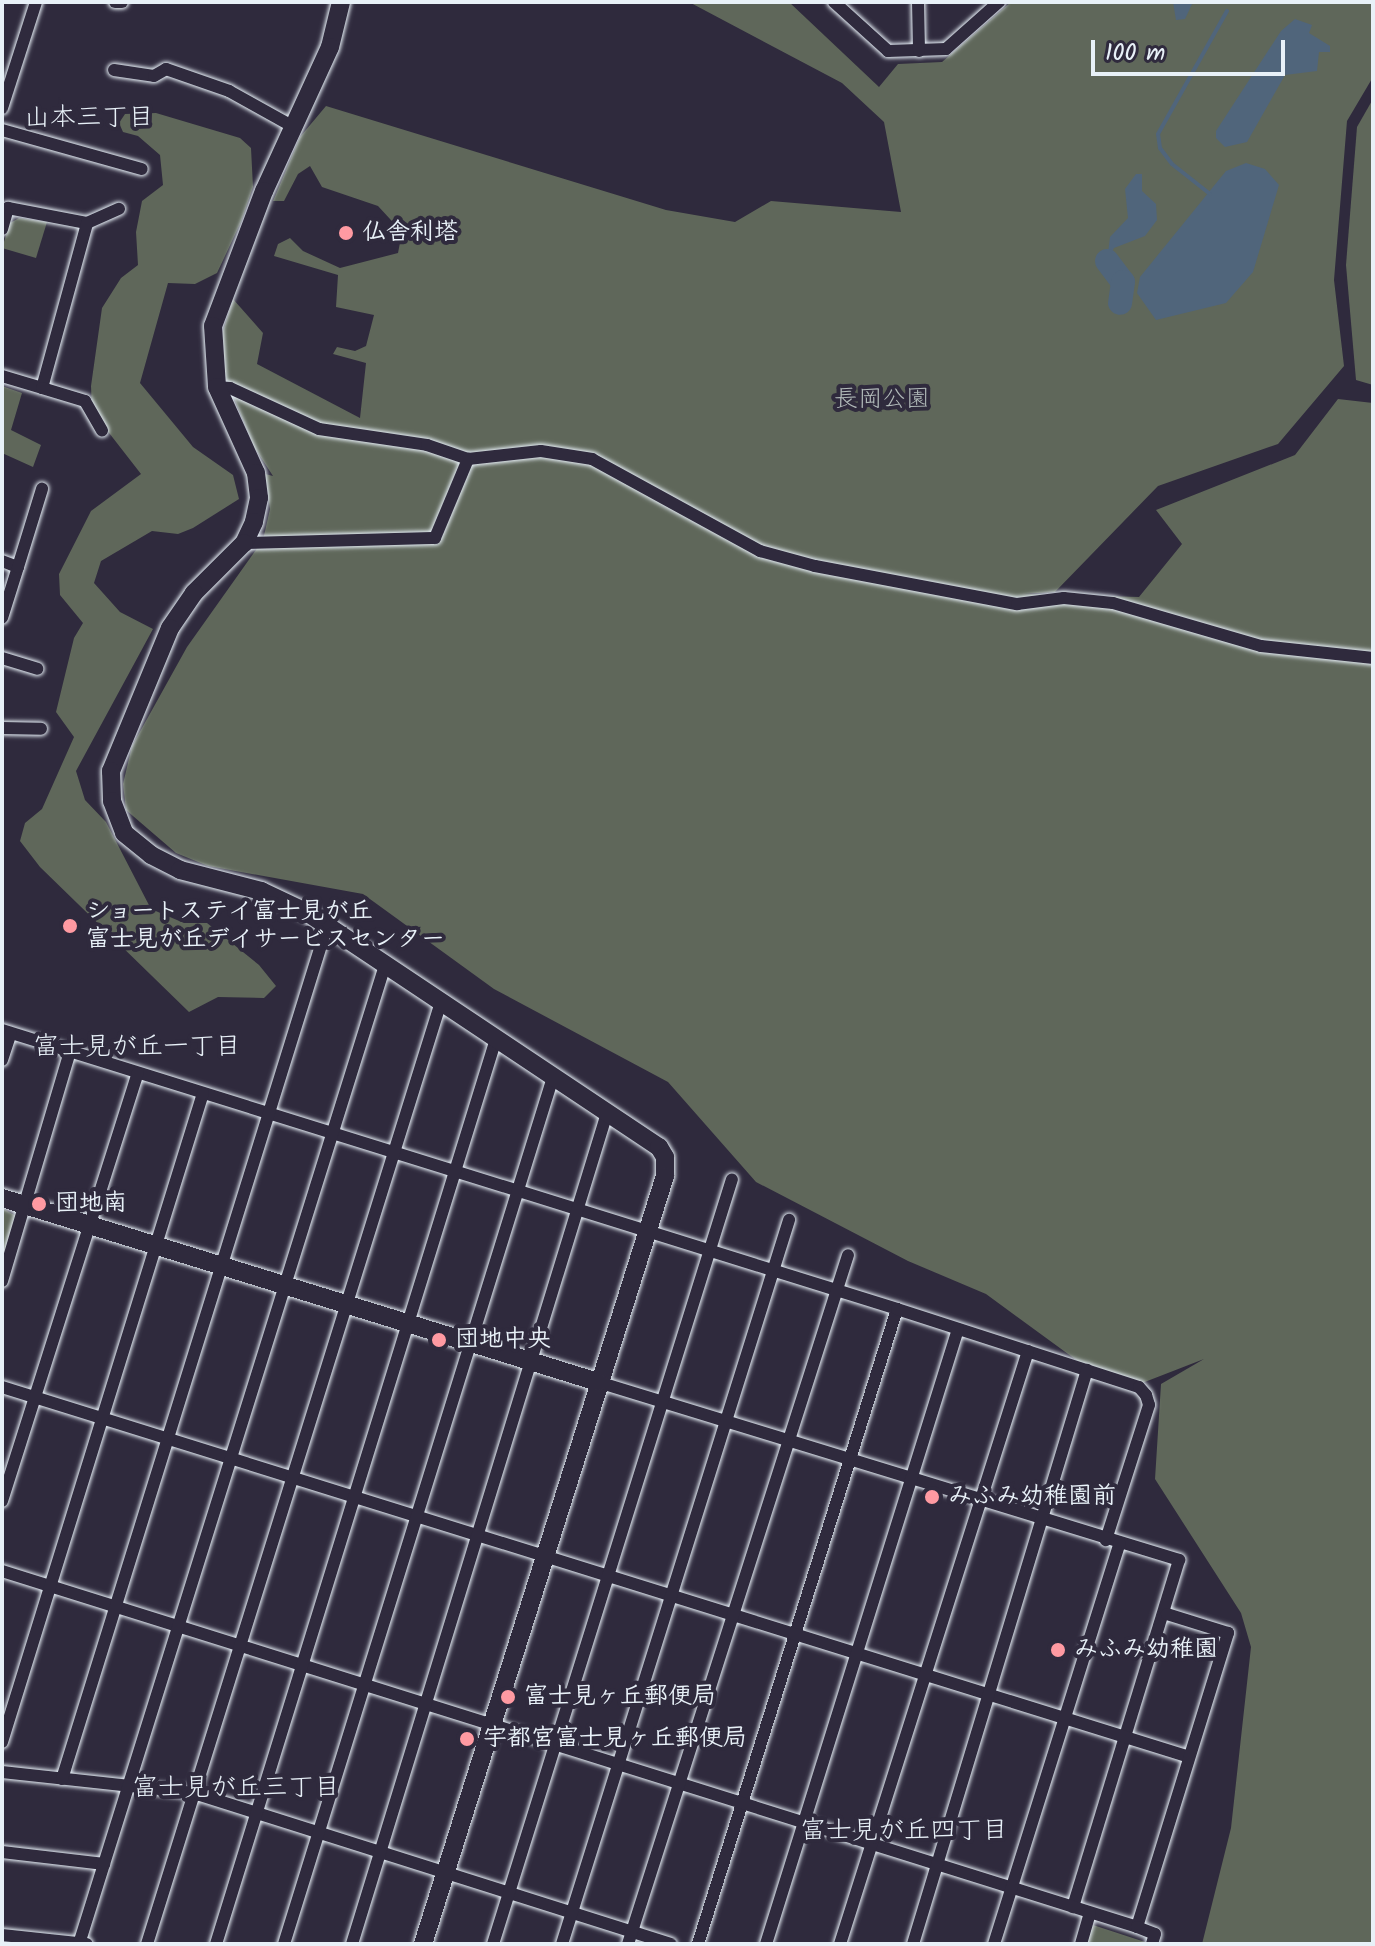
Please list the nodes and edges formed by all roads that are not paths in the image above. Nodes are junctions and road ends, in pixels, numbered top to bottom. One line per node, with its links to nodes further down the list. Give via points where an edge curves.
1 (36, 2): 10 (street)
2 (115, 2): 3 (street)
3 (122, 2)
4 (341, 2): 11 (street, via 330,47)
5 (834, 2): 8 (street, via 888,51)
6 (918, 2): 8 (street)
7 (999, 2): 8 (street, via 946,49)
8 (919, 51)
9 (114, 70): 11 (street, via 154,76 166,69 229,91)
10 (2, 108)
11 (292, 126): 18 (street, via 213,326)
12 (2, 130): 13 (street)
13 (142, 169)
14 (119, 209): 15 (street)
15 (87, 223): 16 (street, via 8,208); 19 (street)
16 (2, 229)
17 (2, 376): 19 (street)
18 (217, 387): 21 (street, via 230,388 319,429 427,445); 23 (street, via 256,473 259,498)
19 (42, 388): 20 (street, via 85,401)
20 (102, 430)
21 (468, 459): 23 (street, via 435,538); 28 (street, via 541,451 592,459 760,551 815,566 1017,604 1064,598 1113,603 1261,646)
22 (42, 489): 25 (street)
23 (244, 543): 32 (street, via 194,593 163,642 111,771 112,801 124,833 151,855 180,870 261,891)
24 (2, 561): 25 (street)
25 (18, 567): 26 (street)
26 (2, 618)
27 (2, 658): 29 (street)
28 (1373, 658)
29 (37, 669)
30 (2, 728): 31 (street)
31 (41, 729)
32 (327, 926): 33 (street); 42 (street)
33 (385, 965): 34 (street); 44 (street)
34 (441, 1002): 36 (street); 45 (street)
35 (6, 1031): 37 (street); 38 (street)
36 (496, 1039): 40 (street); 46 (street)
37 (70, 1051): 39 (street); 50 (street)
38 (2, 1060)
39 (138, 1073): 41 (street); 53 (street)
40 (553, 1077): 43 (street); 48 (street)
41 (203, 1093): 42 (street); 55 (street)
42 (267, 1113): 44 (street); 58 (street)
43 (607, 1113): 51 (street); 54 (street, via 665,1157 665,1176)
44 (333, 1134): 45 (street); 61 (street)
45 (394, 1153): 46 (street); 63 (street)
46 (455, 1172): 48 (street); 65 (street)
47 (732, 1179): 56 (street)
48 (519, 1192): 51 (street); 67 (street)
49 (2, 1198): 50 (street)
50 (25, 1205): 53 (street); 60 (street)
51 (579, 1210): 54 (street); 69 (street)
52 (789, 1220): 59 (street)
53 (90, 1225): 55 (street); 73 (street)
54 (647, 1232): 56 (street); 71 (street)
55 (155, 1245): 58 (street); 75 (street)
56 (711, 1252): 59 (street); 74 (street)
57 (848, 1255): 62 (street)
58 (220, 1265): 61 (street); 77 (street)
59 (773, 1271): 62 (street); 76 (street)
60 (2, 1281)
61 (285, 1285): 63 (street); 79 (street)
62 (836, 1290): 64 (street); 78 (street)
63 (347, 1304): 65 (street); 81 (street)
64 (897, 1309): 66 (street); 80 (street)
65 (408, 1323): 67 (street); 83 (street)
66 (958, 1329): 68 (street); 82 (street)
67 (471, 1343): 69 (street); 86 (street)
68 (1028, 1351): 70 (street); 85 (street)
69 (534, 1362): 71 (street); 88 (street)
70 (1087, 1370): 87 (street); 89 (street, via 1139,1387 1149,1405)
71 (598, 1382): 74 (street); 91 (street)
72 (2, 1387): 73 (street)
73 (36, 1397): 75 (street); 84 (street)
74 (663, 1403): 76 (street); 93 (street)
75 (102, 1418): 77 (street); 94 (street)
76 (726, 1422): 78 (street); 95 (street)
77 (167, 1439): 79 (street); 96 (street)
78 (787, 1442): 80 (street); 98 (street)
79 (231, 1458): 81 (street); 99 (street)
80 (849, 1462): 82 (street); 100 (street)
81 (293, 1478): 83 (street); 101 (street)
82 (913, 1482): 85 (street); 102 (street)
83 (355, 1497): 86 (street); 103 (street)
84 (2, 1501)
85 (978, 1503): 87 (street); 104 (street)
86 (420, 1517): 88 (street); 105 (street)
87 (1044, 1522): 89 (street); 106 (street)
88 (478, 1536): 91 (street); 107 (street)
89 (1106, 1540): 90 (street)
90 (1120, 1543): 97 (street, via 1179,1560); 108 (street)
91 (544, 1556): 93 (street); 109 (street)
92 (2, 1571): 94 (street)
93 (608, 1576): 95 (street); 112 (street)
94 (50, 1586): 96 (street); 111 (street)
95 (672, 1596): 98 (street); 114 (street)
96 (115, 1606): 99 (street); 116 (street)
97 (1167, 1614): 110 (street); 113 (street, via 1228,1633)
98 (735, 1616): 100 (street); 117 (street)
99 (181, 1627): 101 (street); 118 (street)
100 (794, 1634): 102 (street); 120 (street)
101 (241, 1646): 103 (street); 119 (street)
102 (858, 1654): 104 (street); 122 (street)
103 (303, 1665): 105 (street); 121 (street)
104 (923, 1674): 106 (street); 124 (street)
105 (367, 1685): 107 (street); 123 (street)
106 (990, 1695): 108 (street); 128 (street)
107 (426, 1704): 109 (street); 126 (street)
108 (1064, 1718): 110 (street); 130 (street)
109 (492, 1724): 112 (street); 129 (street)
110 (1127, 1738): 113 (street); 132 (street)
111 (2, 1742)
112 (554, 1744): 114 (street); 131 (street)
113 (1189, 1757): 135 (street)
114 (619, 1764): 117 (street); 133 (street)
115 (2, 1772): 116 (street)
116 (62, 1779): 118 (street)
117 (681, 1783): 120 (street); 137 (street)
118 (129, 1786): 119 (street); 127 (street)
119 (194, 1793): 121 (street); 140 (street)
120 (742, 1802): 122 (street); 148 (street)
121 (258, 1814): 123 (street); 141 (street)
122 (804, 1822): 124 (street); 149 (street)
123 (320, 1834): 126 (street); 142 (street)
124 (871, 1844): 128 (street); 150 (street)
125 (2, 1852): 127 (street)
126 (381, 1853): 129 (street); 143 (street)
127 (104, 1864): 138 (street)
128 (939, 1865): 130 (street); 151 (street)
129 (445, 1873): 131 (street); 144 (street)
130 (1011, 1887): 132 (street); 152 (street)
131 (508, 1893): 133 (street); 145 (street)
132 (1073, 1907): 134 (street)
133 (572, 1913): 137 (street); 146 (street)
134 (1090, 1913): 135 (street); 153 (street)
135 (1137, 1927): 154 (street, via 1155,1934)
136 (2, 1935): 138 (street)
137 (630, 1938): 147 (street)
138 (79, 1944): 139 (street)
139 (87, 1944)
140 (147, 1944)
141 (216, 1944)
142 (284, 1944)
143 (352, 1944)
144 (423, 1944)
145 (493, 1944)
146 (562, 1944)
147 (671, 1944)
148 (698, 1944)
149 (766, 1944)
150 (840, 1944)
151 (913, 1944)
152 (994, 1944)
153 (1081, 1944)
154 (1152, 1944)

